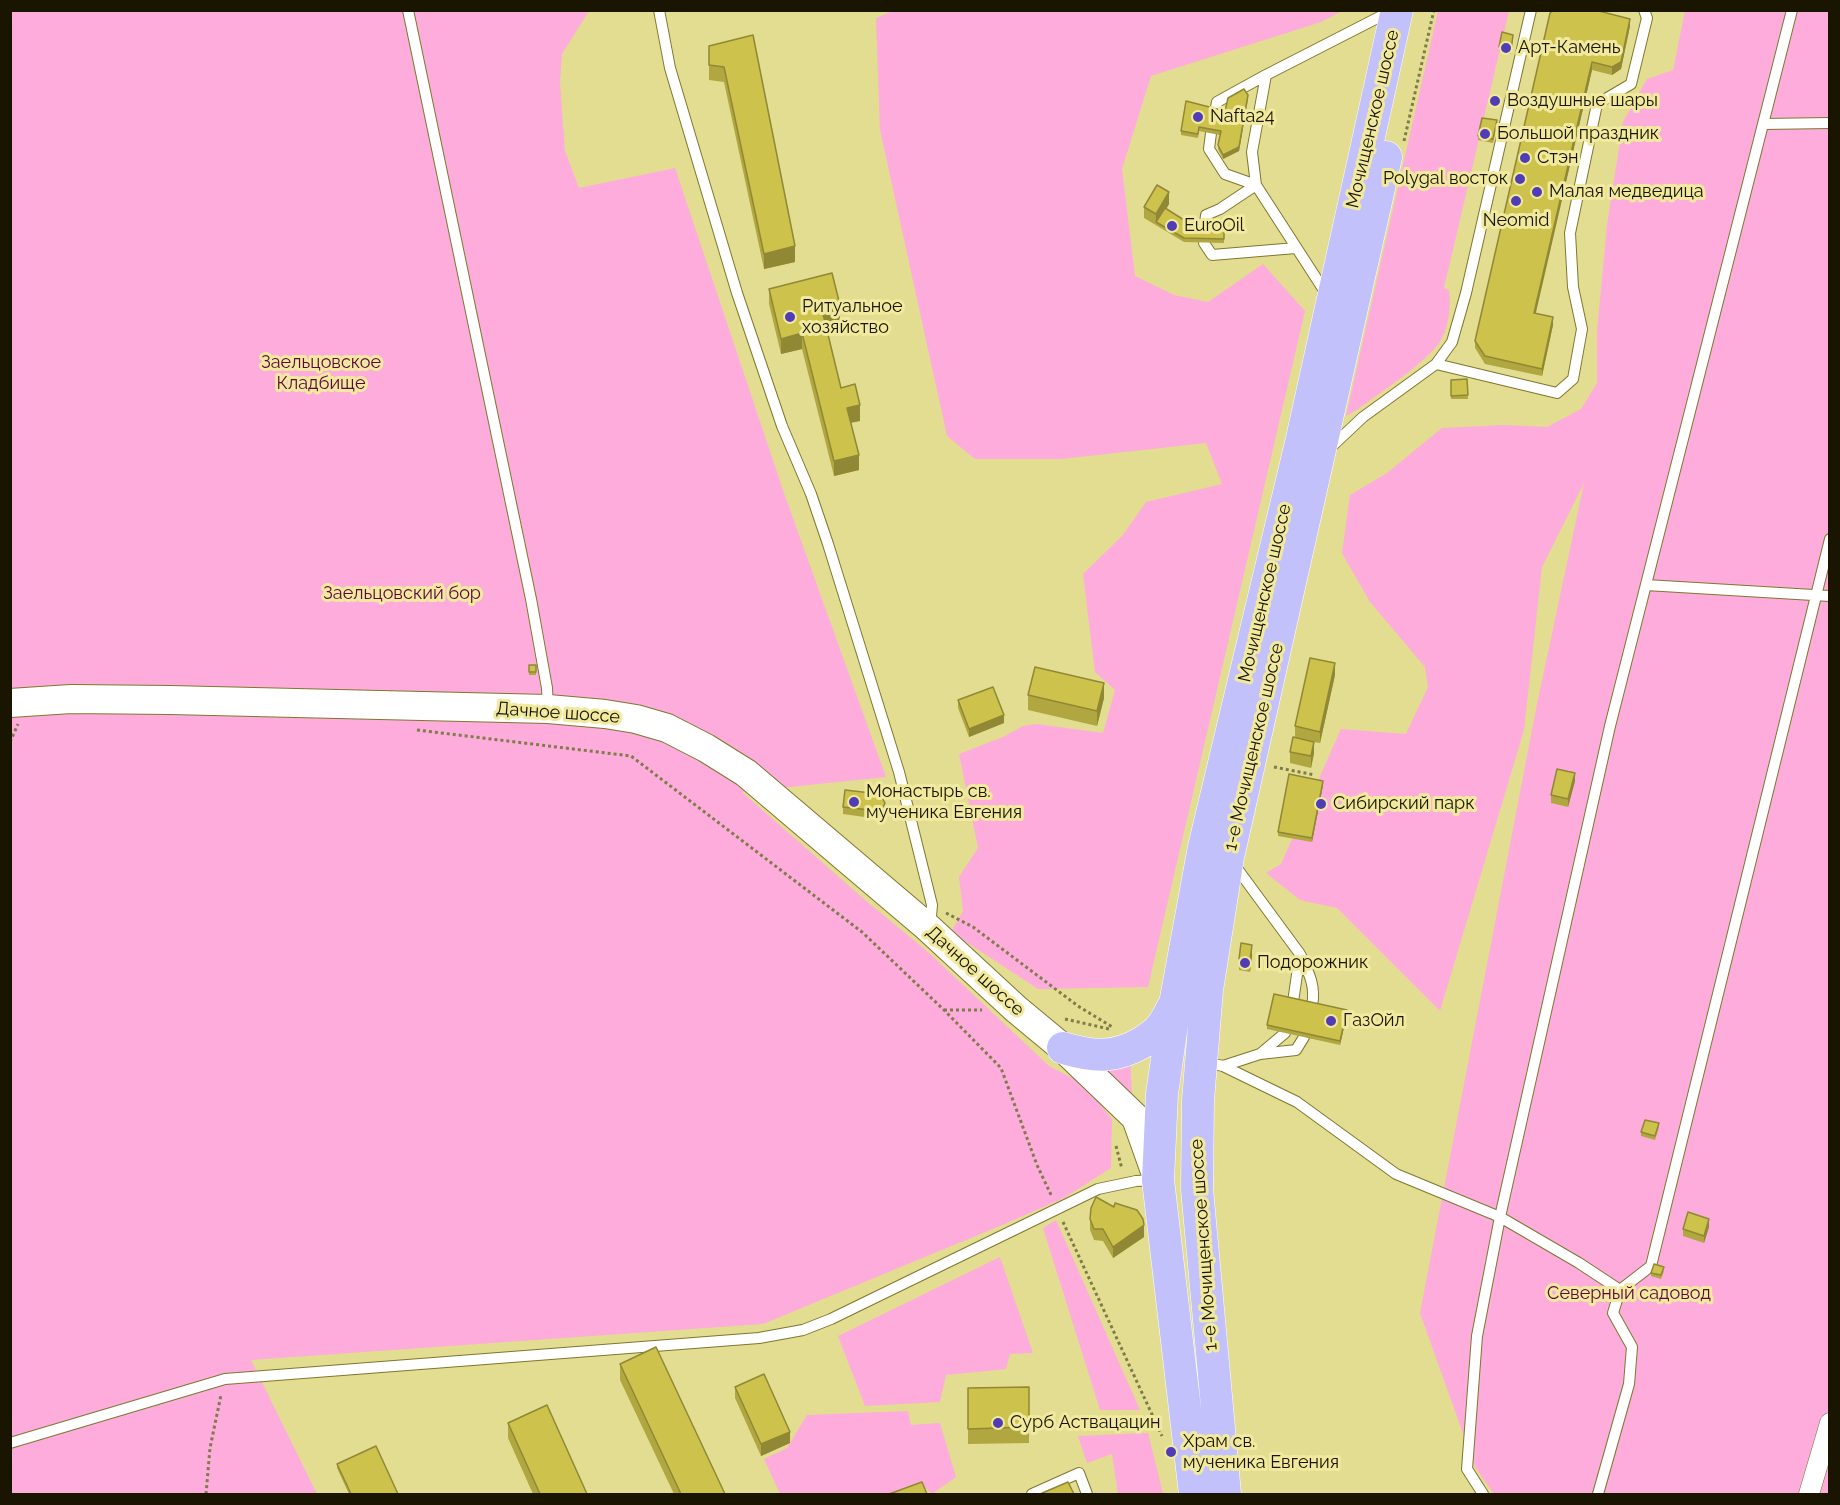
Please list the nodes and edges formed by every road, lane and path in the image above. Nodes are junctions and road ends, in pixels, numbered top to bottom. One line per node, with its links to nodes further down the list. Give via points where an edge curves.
1 (408, 10): 26 (lane, via 531,599)
2 (659, 10): 33 (lane, via 670,68 737,293 782,426 828,544 899,772)
3 (1392, 10): 9 (lane)
4 (1397, 10): 18 (main road, Мочищенское шоссе)
5 (1419, 10): 20 (main road, 1-е Мочищенское шоссе)
6 (1531, 10): 19 (lane, via 1466,293 1452,342)
7 (1644, 10): 19 (lane, via 1647,18 1632,84 1597,104 1570,234 1573,287 1582,329 1573,380 1557,393)
8 (1792, 10): 12 (lane)
9 (1266, 75): 10 (lane, via 1217,102); 14 (lane, via 1252,152)
10 (1215, 113)
11 (1830, 123): 12 (lane)
12 (1763, 124): 22 (lane)
13 (1211, 133): 14 (lane, via 1209,149 1226,174)
14 (1256, 184): 15 (lane, via 1206,215); 17 (lane)
15 (1205, 224)
16 (1204, 243): 17 (lane, via 1212,255)
17 (1296, 248): 18 (lane)
18 (1331, 302): 36 (main road, Мочищенское шоссе, via 1204,847)
19 (1436, 364): 20 (lane, via 1363,417)
20 (1320, 458): 32 (main road, 1-е Мочищенское шоссе)
21 (1830, 539): 23 (lane)
22 (1646, 585): 23 (lane); 50 (lane, via 1610,726)
23 (1816, 594): 24 (lane); 51 (lane, via 1651,1266)
24 (1830, 596)
25 (10, 703): 26 (street, Дачное шоссе, via 170,700)
26 (548, 709): 33 (street, Дачное шоссе, via 636,719 667,728 706,748 746,773)
27 (10, 722): 29 (path, via 20,720)
28 (415, 730): 49 (path, via 631,756 862,932 1001,1068)
29 (10, 742)
30 (1266, 765): 31 (path)
31 (1315, 775)
32 (1228, 857): 34 (lane); 43 (main road, 1-е Мочищенское шоссе, via 1207,990)
33 (928, 915): 40 (street, Дачное шоссе, via 1016,1009); 41 (path, via 973,927 1078,1006 1119,1031)
34 (1300, 954): 35 (lane); 37 (lane, via 1312,978)
35 (1293, 1002)
36 (1175, 1004): 41 (main road, via 1161,1028); 44 (main road, Мочищенское шоссе, via 1162,1094)
37 (1312, 1006)
38 (1285, 1033): 42 (lane)
39 (1304, 1038): 42 (lane, via 1296,1050)
40 (1063, 1048): 41 (main road, via 1108,1055); 44 (street, Дачное шоссе)
41 (1132, 1048)
42 (1260, 1054): 43 (lane)
43 (1211, 1064): 46 (main road, 1-е Мочищенское шоссе); 50 (lane, via 1297,1102 1396,1174)
44 (1148, 1128): 46 (main road); 47 (main road, Мочищенское шоссе)
45 (1116, 1146): 48 (path)
46 (1196, 1151): 60 (main road, 1-е Мочищенское шоссе)
47 (1158, 1180): 48 (lane); 59 (main road, 1-е Мочищенское шоссе)
48 (1126, 1183): 49 (lane, via 1098,1189)
49 (1057, 1208): 52 (lane, via 803,1330 759,1338); 55 (path)
50 (1500, 1217): 51 (lane); 61 (lane, via 1477,1336 1467,1469)
51 (1620, 1290): 62 (lane, via 1613,1314 1632,1347 1629,1384)
52 (225, 1379): 54 (lane); 56 (path, via 210,1448)
53 (1830, 1423): 63 (street)
54 (10, 1443)
55 (1164, 1444)
56 (206, 1494)
57 (1032, 1494): 58 (lane, via 1079,1473)
58 (1087, 1494)
59 (1195, 1494)
60 (1225, 1494)
61 (1484, 1494)
62 (1598, 1494)
63 (1809, 1494)

